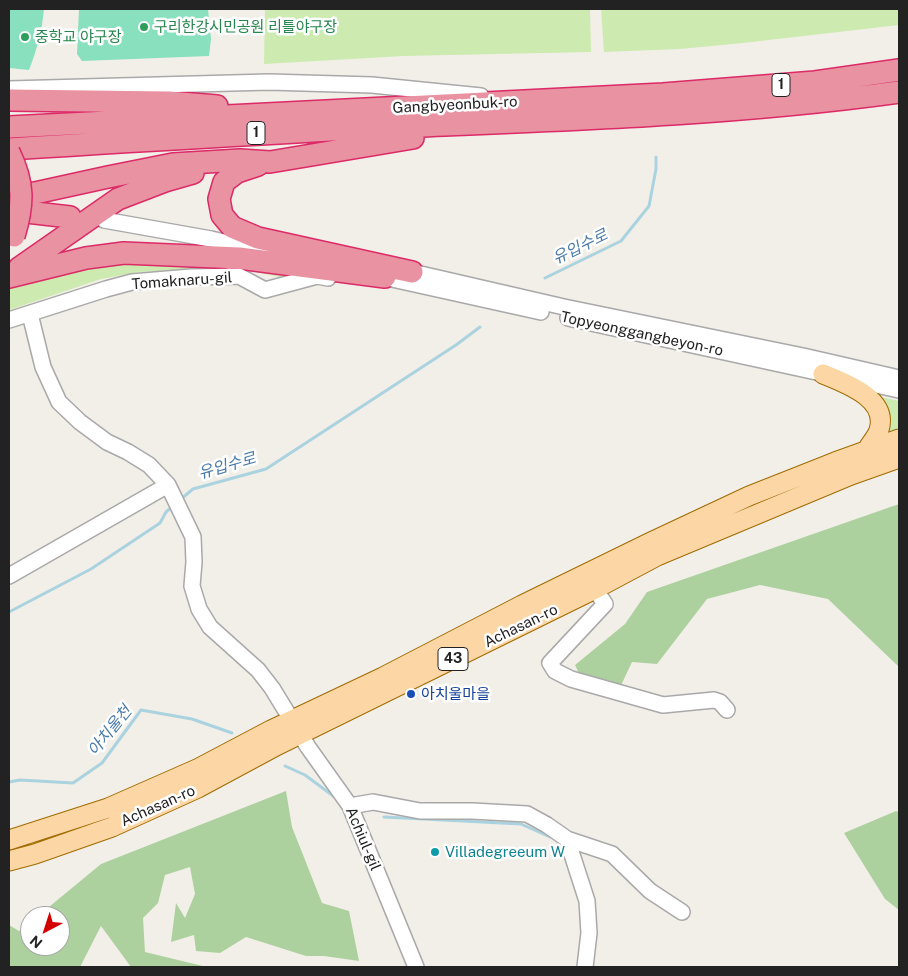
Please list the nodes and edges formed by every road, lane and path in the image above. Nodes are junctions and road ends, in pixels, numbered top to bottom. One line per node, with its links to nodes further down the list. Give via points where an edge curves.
1 (899, 70): 5 (highway, Gangbyeonbuk-ro / 1, via 815,82)
2 (9, 89): 5 (street, via 269,82 372,85)
3 (899, 92): 7 (highway, Gangbyeonbuk-ro / 1, via 718,111)
4 (9, 100): 6 (highway, via 168,102)
5 (524, 101): 6 (highway, Gangbyeonbuk-ro / 1)
6 (302, 113): 8 (highway, Gangbyeonbuk-ro / 1)
7 (503, 123): 9 (highway, Gangbyeonbuk-ro / 1, via 264,133); 11 (highway)
8 (9, 127)
9 (9, 150): 16 (highway, bridge, via 21,185 21,202)
10 (240, 160): 11 (highway); 12 (highway, via 174,164); 18 (highway, via 166,181 118,199)
11 (270, 162): 17 (highway, via 237,172 224,182 218,199 222,215 232,227 258,238)
12 (9, 196)
13 (9, 210): 14 (highway)
14 (70, 217)
15 (104, 220): 19 (street, Topyeonggangbeyon-ro, via 211,239)
16 (11, 240)
17 (412, 272): 19 (street, Tomaknaru-gil); 23 (street, Topyeonggangbeyon-ro)
18 (9, 276): 19 (highway, via 124,252 238,258)
19 (385, 277): 20 (street, Tomaknaru-gil, via 355,283 317,276 265,290 239,276 132,282); 22 (street, Topyeonggangbeyon-ro)
20 (30, 314): 21 (street, Tomaknaru-gil); 28 (street, Achiul-gil, via 43,367 59,402 107,442 149,465)
21 (9, 320)
22 (823, 374): 24 (street, Topyeonggangbeyon-ro); 26 (main road, via 854,388 874,402 880,415 880,430)
23 (899, 378)
24 (899, 390)
25 (899, 439): 26 (main road, Achasan-ro / 43)
26 (867, 450): 32 (main road, Achasan-ro / 43, via 749,496 651,542 383,677)
27 (899, 458): 30 (main road, Achasan-ro / 43, via 657,556)
28 (169, 486): 29 (street); 32 (street, Achiul-gil, via 193,537 192,586 199,609 210,626 258,670)
29 (9, 576)
30 (595, 589): 31 (street, via 605,604 550,663 555,671 571,679 663,706 714,700); 32 (main road, Achasan-ro / 43)
31 (727, 710)
32 (296, 727): 33 (street, Achiul-gil); 35 (main road, Achasan-ro / 43, via 108,808); 36 (main road, Achasan-ro / 43, via 198,788 120,823)
33 (350, 806): 34 (street, via 373,802 420,811 527,814); 38 (street, Achiul-gil)
34 (567, 839): 37 (street, via 612,854 650,891); 39 (street, via 587,901)
35 (9, 840)
36 (9, 861)
37 (682, 912)
38 (416, 967)
39 (585, 967)

